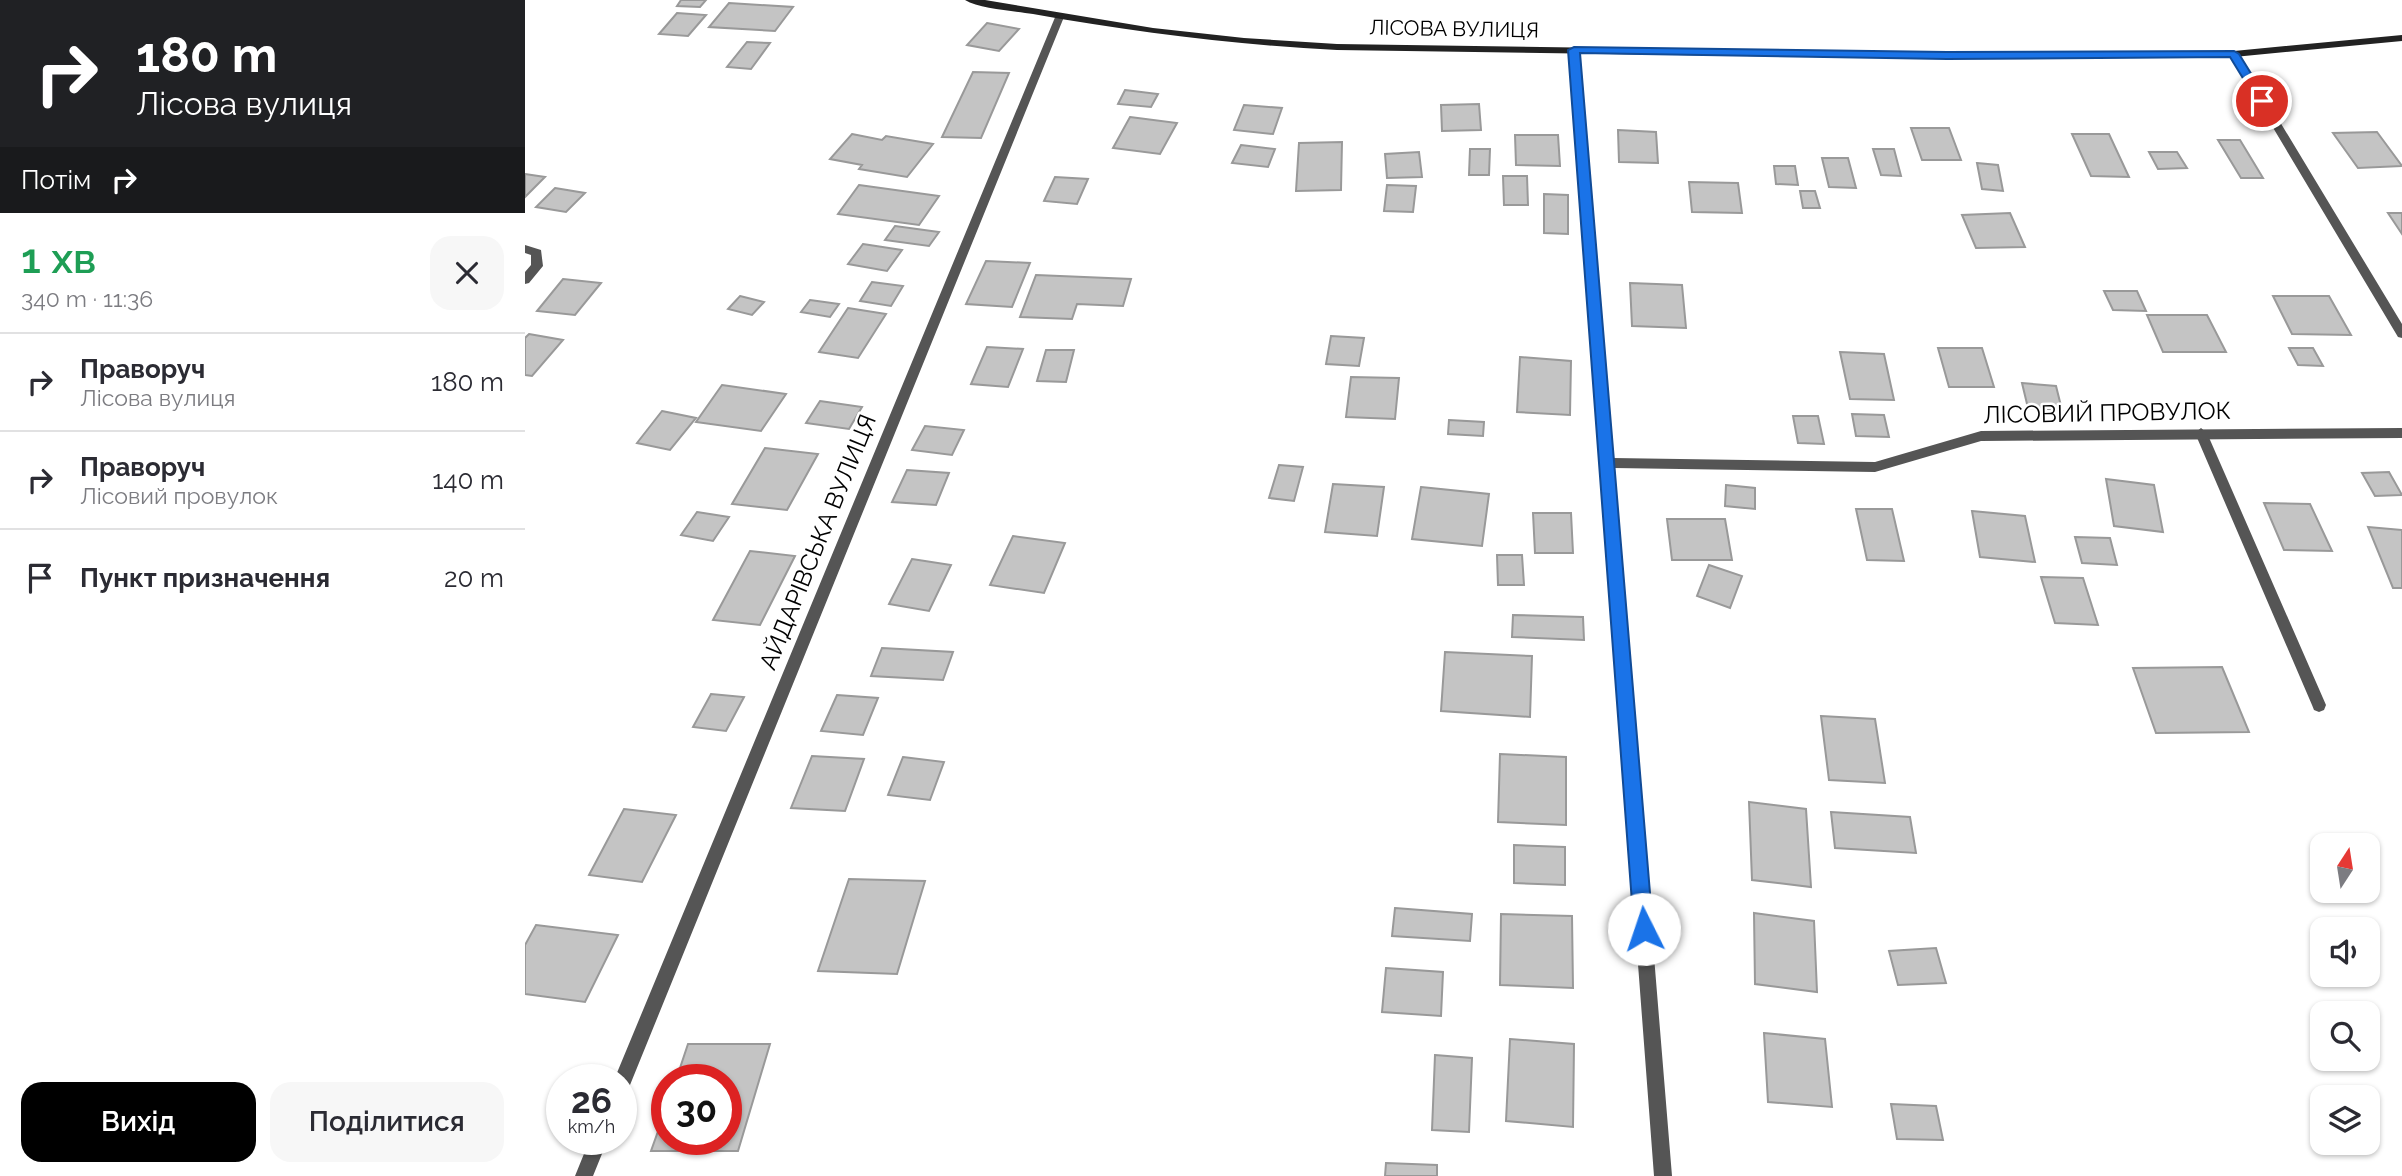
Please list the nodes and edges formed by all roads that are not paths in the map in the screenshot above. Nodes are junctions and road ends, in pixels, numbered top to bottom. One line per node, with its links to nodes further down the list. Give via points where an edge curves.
1 (970, 0): 2 (street, ЛІСОВА ВУЛИЦЯ)
2 (1059, 17): 4 (street, ЛІСОВА ВУЛИЦЯ, via 1249,44); 13 (street, АЙДАРІВСЬКА ВУЛИЦЯ)
3 (2402, 38): 5 (street, ЛІСОВА ВУЛИЦЯ)
4 (1574, 50): 5 (street, ЛІСОВА ВУЛИЦЯ, via 1947,56); 11 (street)
5 (2234, 54): 8 (street)
6 (525, 249): 7 (street, via 537,253 537,266)
7 (525, 280)
8 (2402, 334)
9 (2201, 433): 10 (street, ЛІСОВИЙ ПРОВУЛОК); 11 (street, ЛІСОВИЙ ПРОВУЛОК, via 1981,436 1874,467); 12 (street)
10 (2402, 433)
11 (1607, 463): 16 (street)
12 (2319, 705)
13 (630, 1064)
14 (593, 1155): 15 (street)
15 (584, 1176)
16 (1663, 1176)

